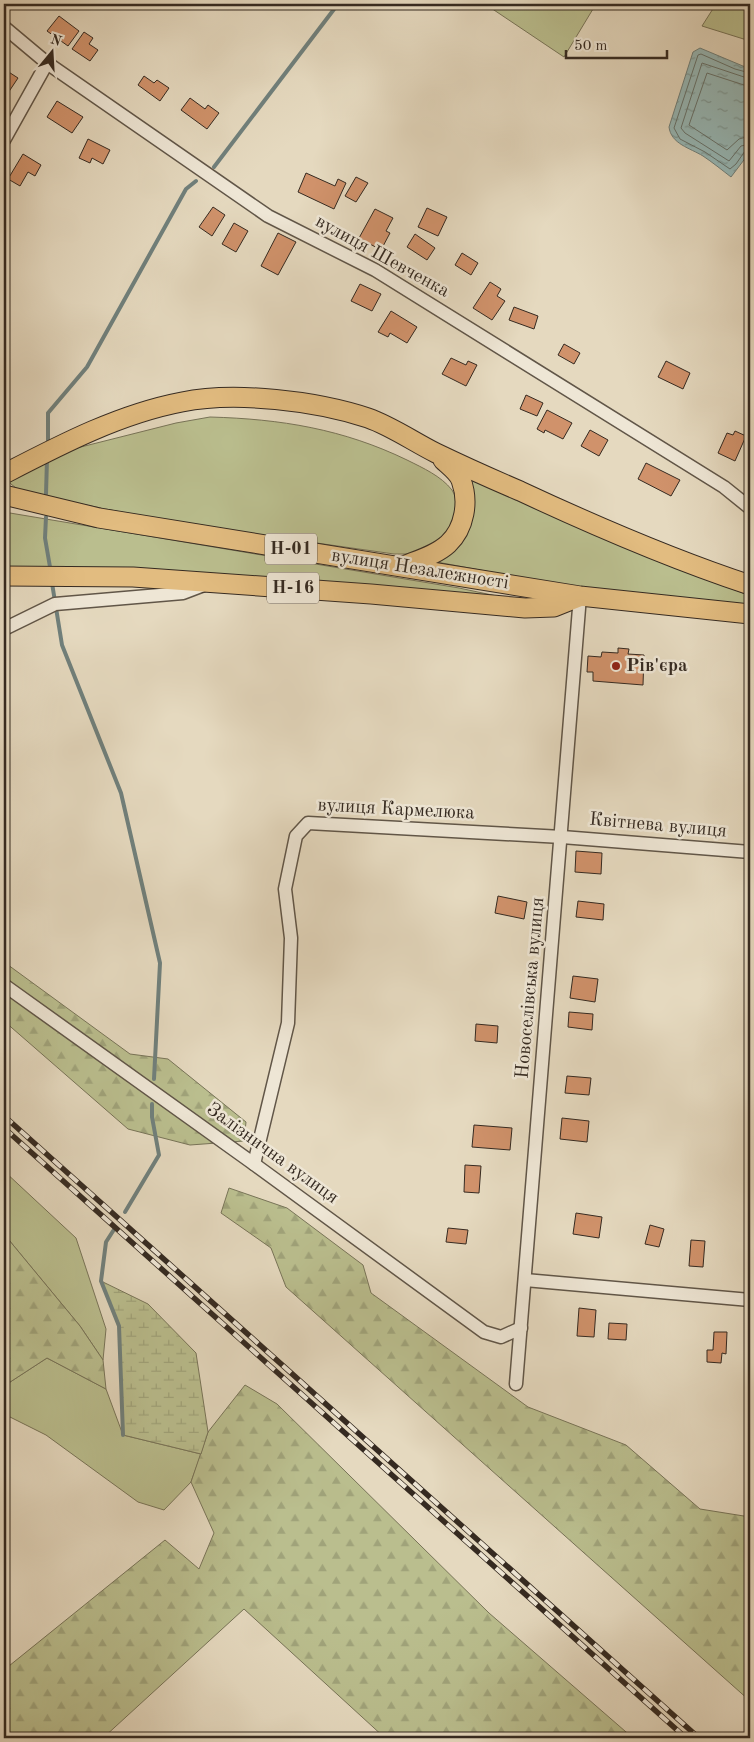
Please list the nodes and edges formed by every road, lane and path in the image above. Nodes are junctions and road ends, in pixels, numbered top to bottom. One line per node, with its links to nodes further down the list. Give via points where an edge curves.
1 (4, 27): 2 (street, вулиця Шевченка)
2 (48, 64): 3 (street); 7 (street, вулиця Шевченка, via 268,216 375,270 724,487)
3 (4, 140)
4 (436, 453): 5 (main road, via 369,418 303,404 236,396 182,401 129,416 55,447); 8 (main road, via 460,478 465,505 461,525 447,545); 11 (main road, via 691,566)
5 (4, 474)
6 (4, 495): 8 (main road, вулиця Незалежності / Н-01, via 99,518)
7 (750, 508)
8 (402, 566): 12 (main road, вулиця Незалежності / Н-01)
9 (4, 576): 10 (main road, Н-16, via 133,577)
10 (213, 582): 12 (main road, Н-16, via 525,608 554,606); 14 (street, via 183,593 54,604)
11 (750, 585)
12 (580, 596): 13 (main road, вулиця Незалежності / Н-01); 15 (street, Новоселівська вулиця)
13 (750, 614)
14 (4, 629)
15 (562, 837): 16 (street, Квітнева вулиця); 18 (street, вулиця Кармелюка, via 308,823 296,836 285,889 292,938 288,1023); 19 (street, Новоселівська вулиця)
16 (750, 852)
17 (4, 984): 18 (street, Залізнична вулиця)
18 (254, 1164): 21 (street, Залізнична вулиця, via 484,1332 500,1337)
19 (525, 1280): 20 (street); 21 (street, Новоселівська вулиця)
20 (750, 1300)
21 (521, 1328): 22 (street, Новоселівська вулиця)
22 (516, 1384)

